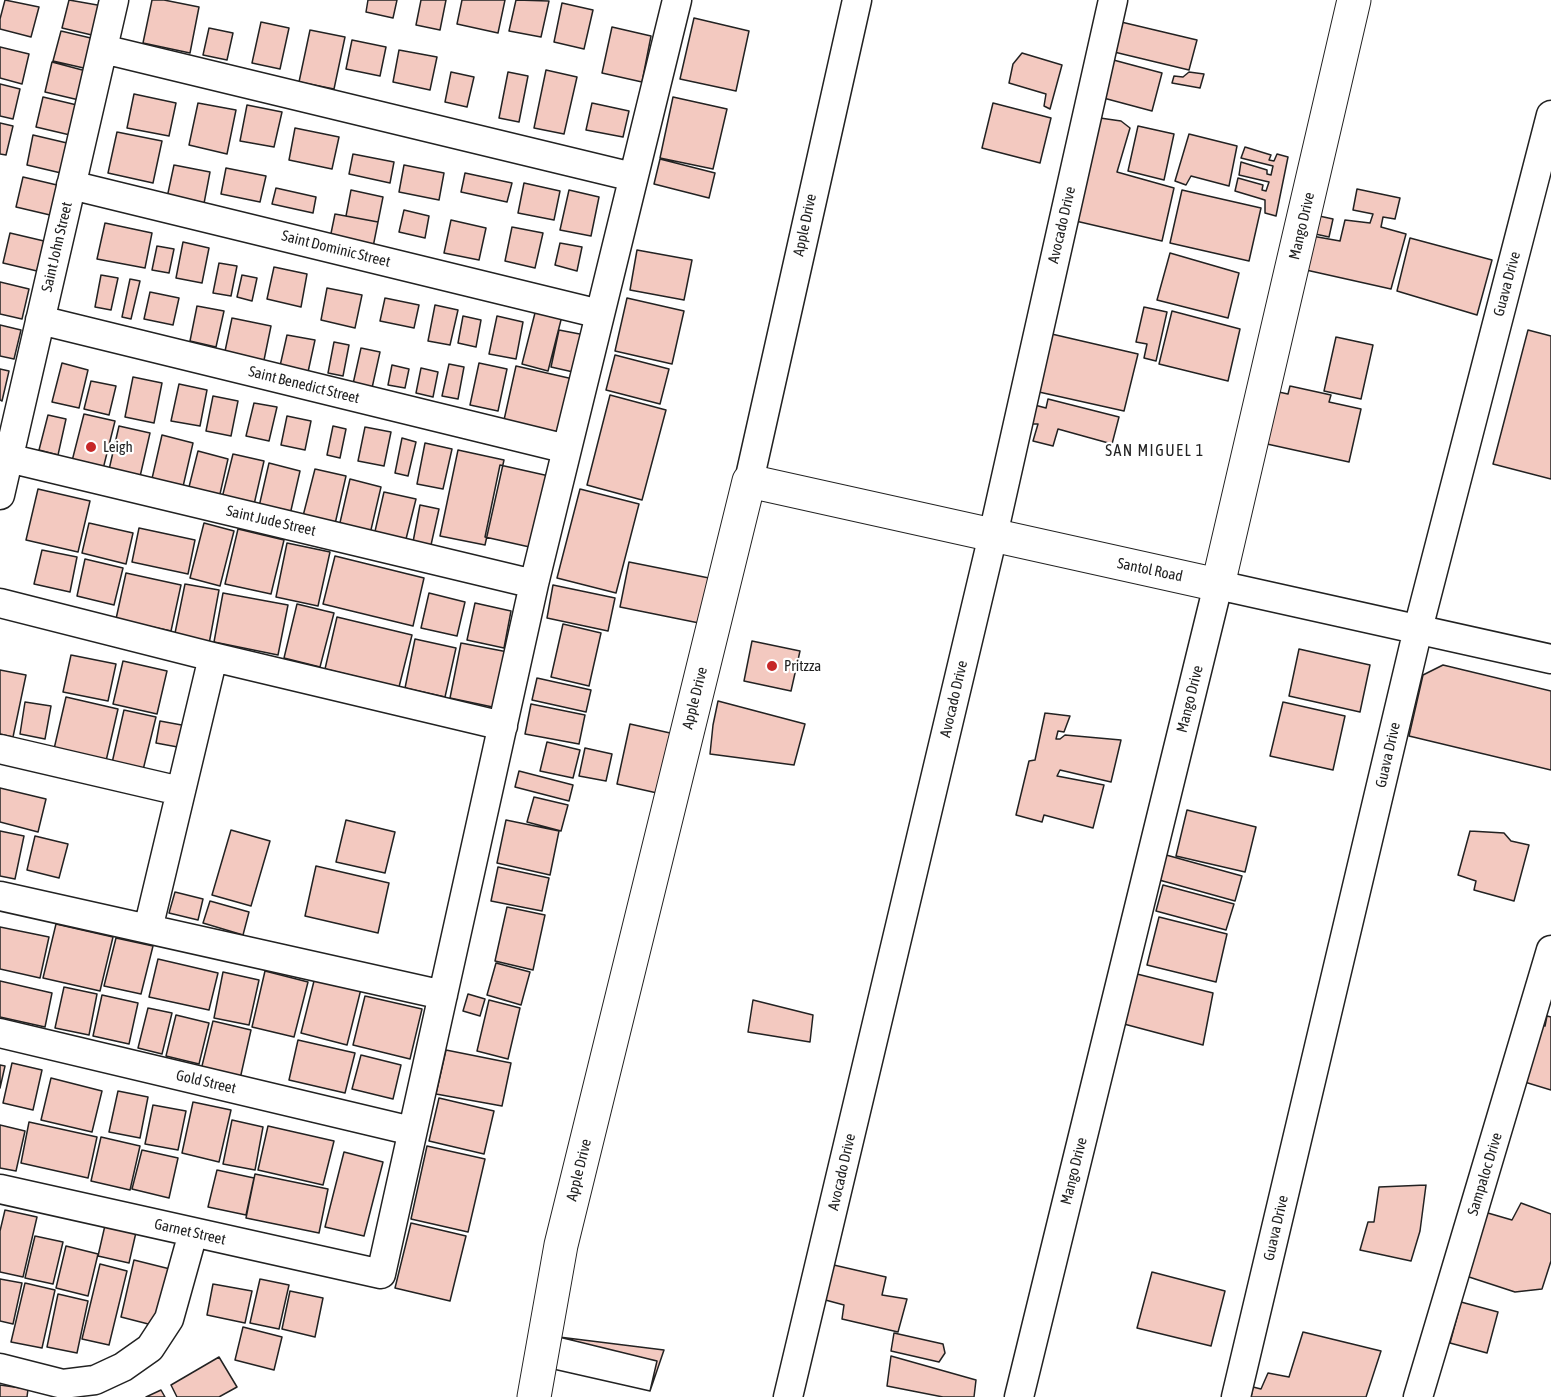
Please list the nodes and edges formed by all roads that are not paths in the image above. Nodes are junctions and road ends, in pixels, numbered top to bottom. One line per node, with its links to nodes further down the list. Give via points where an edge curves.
1 (114, 0): 6 (street, Saint John Street)
2 (677, 0): 8 (street)
3 (857, 0): 14 (street, Apple Drive)
4 (1113, 0): 16 (street, Avocado Drive)
5 (1354, 0): 18 (street, Mango Drive)
6 (103, 50): 8 (street); 9 (street, Saint John Street)
7 (1551, 115): 20 (street, Guava Drive)
8 (633, 177): 10 (street)
9 (72, 185): 10 (street, Saint Dominic Street); 11 (street, Saint John Street)
10 (600, 314): 12 (street)
11 (40, 321): 12 (street, Saint Benedict Street); 13 (street, Saint John Street)
12 (567, 449): 17 (street)
13 (8, 458): 15 (street, Saint John Street); 17 (street, Saint Jude Street)
14 (749, 481): 16 (street, Santol Road); 35 (street, Apple Drive, via 561,1245)
15 (0, 495)
16 (993, 535): 18 (street, Santol Road); 36 (street, Avocado Drive)
17 (534, 584): 23 (street)
18 (1218, 585): 20 (street, Santol Road); 37 (street, Mango Drive)
19 (0, 603): 21 (street)
20 (1418, 629): 22 (street, Santol Road); 38 (street, Guava Drive)
21 (213, 657): 23 (street); 25 (street)
22 (1551, 659)
23 (503, 726): 29 (street)
24 (0, 749): 25 (street)
25 (180, 791): 27 (street)
26 (0, 896): 27 (street)
27 (148, 929): 29 (street)
28 (1551, 950): 39 (street, Sampaloc Drive)
29 (443, 995): 31 (street)
30 (0, 1032): 31 (street, Gold Street)
31 (412, 1131): 33 (street, Garnet Street, via 381,1274)
32 (0, 1189): 33 (street, Garnet Street)
33 (193, 1233): 34 (street, via 169,1320 150,1348 123,1367 94,1380 63,1384)
34 (0, 1368)
35 (534, 1397)
36 (788, 1397)
37 (1019, 1397)
38 (1236, 1397)
39 (1418, 1397)

